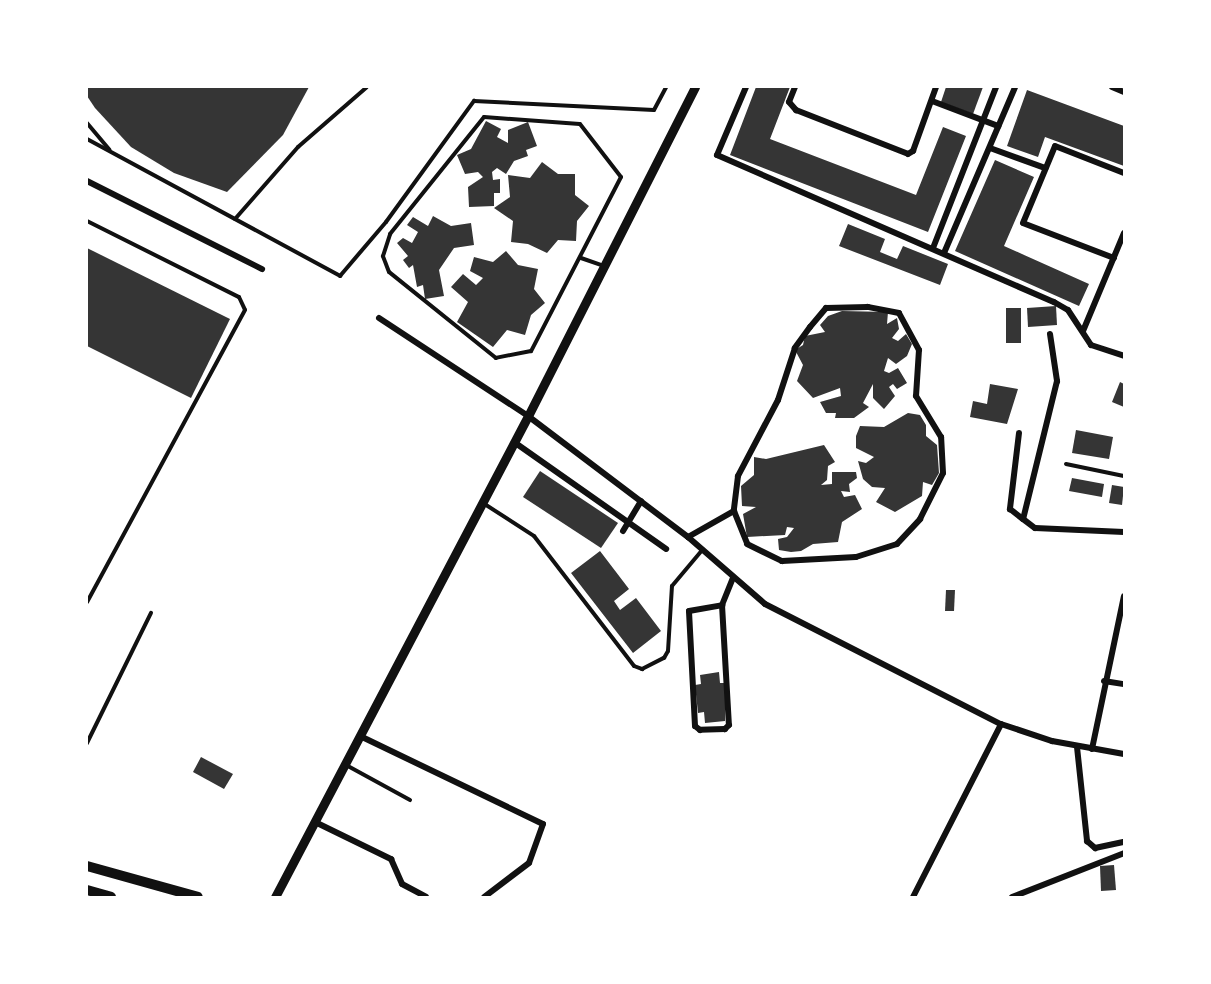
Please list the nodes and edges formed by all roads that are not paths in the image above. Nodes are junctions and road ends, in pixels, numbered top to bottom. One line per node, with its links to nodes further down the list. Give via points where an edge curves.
1 (368, 87): 22 (lane, via 298,147)
2 (666, 87): 22 (lane, via 654,110 474,101 387,222 340,276)
3 (695, 87): 29 (street)
4 (746, 87): 25 (street, via 717,155)
5 (795, 87): 11 (street, via 789,102 796,110 908,154)
6 (936, 87): 11 (street)
7 (996, 87): 12 (street)
8 (1015, 87): 14 (street)
9 (1112, 87): 10 (street)
10 (1124, 92)
11 (932, 101): 12 (street)
12 (982, 122): 14 (street); 25 (street)
13 (87, 123): 17 (lane)
14 (998, 126): 16 (street)
15 (87, 139): 17 (lane)
16 (990, 148): 18 (street); 26 (street)
17 (114, 153): 22 (lane)
18 (1045, 168): 19 (street, via 1055,146); 28 (street, via 1023,223)
19 (1124, 173)
20 (89, 182): 21 (lane); 30 (street)
21 (87, 190)
22 (235, 219)
23 (87, 221): 52 (lane, via 239,297 245,310)
24 (1124, 233): 28 (street)
25 (933, 248): 26 (street)
26 (944, 253): 32 (street, via 1054,302 1068,310)
27 (581, 258): 27 (lane, via 621,177 580,124 483,117 390,234 384,256 389,272 496,358 531,351); 29 (lane)
28 (1114, 258): 32 (street)
29 (604, 266): 35 (street)
30 (262, 269)
31 (379, 318): 35 (street)
32 (1083, 330): 34 (street, via 1091,345)
33 (1050, 334): 43 (street, via 1057,381)
34 (1124, 356)
35 (528, 416): 37 (street); 40 (street)
36 (1019, 433): 43 (street, via 1010,509)
37 (514, 442): 41 (street); 44 (street)
38 (1066, 464): 39 (lane)
39 (1124, 476)
40 (640, 501): 44 (street); 47 (street)
41 (482, 503): 49 (lane, via 534,536 634,666 642,669 664,658 668,651 672,586); 58 (street)
42 (734, 511): 42 (street, via 747,543 782,561 856,557 897,544 920,519 943,472 940,437 916,396 919,350 899,313 868,307 826,308 795,348 778,400 738,476); 47 (street)
43 (1023, 519): 46 (street, via 1035,528)
44 (628, 522): 45 (street); 48 (street)
45 (623, 531)
46 (1124, 532)
47 (688, 537): 49 (street)
48 (666, 549)
49 (703, 549): 50 (street)
50 (733, 578): 53 (street); 57 (street, via 765,604)
51 (1124, 596): 55 (street)
52 (87, 602)
53 (722, 604): 53 (street, via 729,725 700,730 695,726 689,611)
54 (151, 613): 59 (lane)
55 (1104, 681): 56 (street); 61 (street)
56 (1124, 684)
57 (1001, 724): 60 (street); 75 (street)
58 (360, 736): 63 (street); 74 (street, via 543,824 529,863)
59 (87, 744)
60 (1077, 747): 61 (street); 66 (street, via 1087,841 1095,848)
61 (1092, 749): 62 (street)
62 (1124, 754)
63 (345, 765): 64 (lane); 65 (street)
64 (410, 800)
65 (315, 822): 72 (street); 73 (street, via 391,859 402,884)
66 (1124, 842)
67 (1124, 853): 76 (street)
68 (87, 866): 71 (main road)
69 (94, 893): 70 (main road)
70 (111, 897)
71 (198, 897)
72 (275, 897)
73 (426, 897)
74 (484, 897)
75 (913, 897)
76 (1012, 897)

